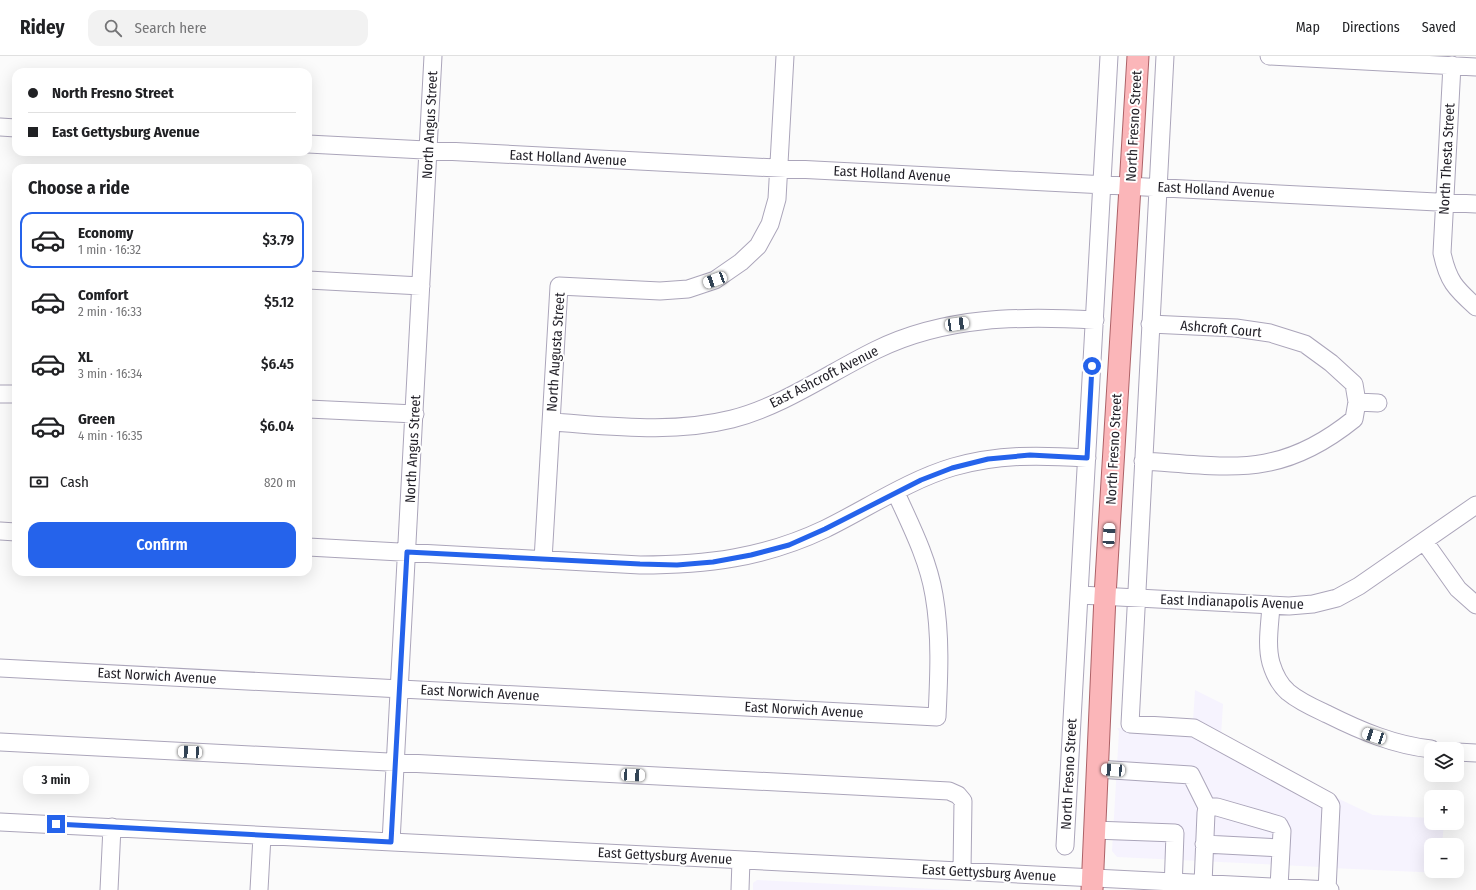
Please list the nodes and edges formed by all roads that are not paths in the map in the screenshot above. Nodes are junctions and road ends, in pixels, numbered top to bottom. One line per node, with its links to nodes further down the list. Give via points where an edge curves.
1 (433, 56): 12 (street, North Angus Street)
2 (785, 56): 13 (street, North Augusta Street)
3 (1109, 56): 14 (street, North Fresno Street)
4 (1138, 56): 15 (main road, North Fresno Street)
5 (1165, 56): 16 (street, North Fresno Street)
6 (1269, 56): 7 (street)
7 (1452, 65): 8 (street); 17 (street, North Thesta Street)
8 (1476, 66)
9 (0, 127): 10 (street)
10 (12, 128)
11 (312, 144): 12 (street, East Holland Avenue)
12 (428, 150): 13 (street, East Holland Avenue); 20 (street, North Angus Street)
13 (779, 168): 14 (street, East Holland Avenue); 30 (street, North Augusta Street, via 777,199 770,224 758,246 741,262 715,280 688,289 660,291 559,286)
14 (1102, 185): 15 (street, East Holland Avenue); 22 (street, North Fresno Street)
15 (1130, 186): 16 (street, East Holland Avenue); 42 (main road, North Fresno Street)
16 (1159, 187): 17 (street, East Holland Avenue); 23 (street, North Fresno Street)
17 (1444, 202): 18 (street, East Holland Avenue); 21 (street, North Thesta Street, via 1442,253 1447,274 1459,292)
18 (1476, 204)
19 (312, 280): 20 (street)
20 (421, 286): 29 (street, North Angus Street)
21 (1476, 307)
22 (1095, 320): 30 (street, East Ashcroft Avenue, via 997,318 925,332 877,349 762,408 706,425 647,428); 31 (street, North Fresno Street)
23 (1150, 324): 26 (street, Ashcroft Court, via 1236,328 1270,333 1305,344 1331,362 1354,384); 32 (street, North Fresno Street)
24 (0, 394): 25 (street)
25 (12, 394)
26 (1357, 402): 27 (street); 32 (street, via 1354,419 1331,437 1300,452 1265,463 1226,465)
27 (1378, 403)
28 (312, 409): 29 (street)
29 (415, 414): 39 (street, North Angus Street)
30 (552, 422): 40 (street, North Augusta Street)
31 (1087, 458): 33 (street, via 1030,455 988,459 952,468); 41 (street, North Fresno Street)
32 (1143, 460): 43 (street, North Fresno Street)
33 (896, 493): 40 (street, via 796,542 751,555 677,565); 47 (street, East Norwich Avenue, via 916,535 934,595 939,655 936,716)
34 (1476, 505): 37 (street, East Indianapolis Avenue)
35 (0, 531): 36 (street)
36 (12, 532)
37 (1424, 541): 44 (street, via 1458,589); 45 (street, East Indianapolis Avenue, via 1359,586 1337,598 1313,604)
38 (312, 547): 39 (street)
39 (407, 552): 40 (street); 47 (street, North Angus Street)
40 (543, 560)
41 (1080, 595): 42 (street, East Indianapolis Avenue); 61 (street, North Fresno Street)
42 (1105, 596): 43 (street, East Indianapolis Avenue); 53 (main road, North Fresno Street)
43 (1136, 598): 45 (street, East Indianapolis Avenue); 73 (street, North Fresno Street, via 1130,724 1194,728 1328,801 1331,806)
44 (1476, 605)
45 (1271, 606): 49 (street, via 1268,645 1271,663 1287,691 1300,701 1363,732 1408,746)
46 (0, 668): 47 (street, East Norwich Avenue)
47 (400, 689): 52 (street, North Angus Street)
48 (0, 742): 52 (street)
49 (1424, 748)
50 (1464, 752): 51 (street)
51 (1476, 753)
52 (396, 762): 59 (street, North Angus Street); 64 (street, via 949,791 963,801)
53 (1097, 769): 54 (street, via 1191,775); 57 (main road, North Fresno Street)
54 (1207, 807): 60 (street); 62 (street, via 1217,807 1280,825)
55 (0, 822): 56 (street, East Gettysburg Avenue)
56 (112, 828): 58 (street, East Gettysburg Avenue); 70 (street)
57 (1094, 830): 65 (main road, North Fresno Street); 67 (street, via 1175,833)
58 (262, 836): 59 (street, East Gettysburg Avenue); 71 (street)
59 (391, 842): 63 (street, East Gettysburg Avenue)
60 (1204, 844): 62 (street); 66 (street)
61 (1065, 846)
62 (1281, 848): 69 (street)
63 (741, 860): 64 (street, East Gettysburg Avenue); 72 (street)
64 (962, 871): 65 (street, East Gettysburg Avenue)
65 (1092, 884): 67 (street, East Gettysburg Avenue)
66 (1203, 884): 67 (street, East Gettysburg Avenue); 68 (street, East Gettysburg Avenue)
67 (1173, 886)
68 (1230, 887): 69 (street, East Gettysburg Avenue)
69 (1278, 887): 73 (street, East Gettysburg Avenue)
70 (109, 890)
71 (259, 890)
72 (740, 890)
73 (1327, 890): 74 (street, East Gettysburg Avenue)
74 (1330, 890)

